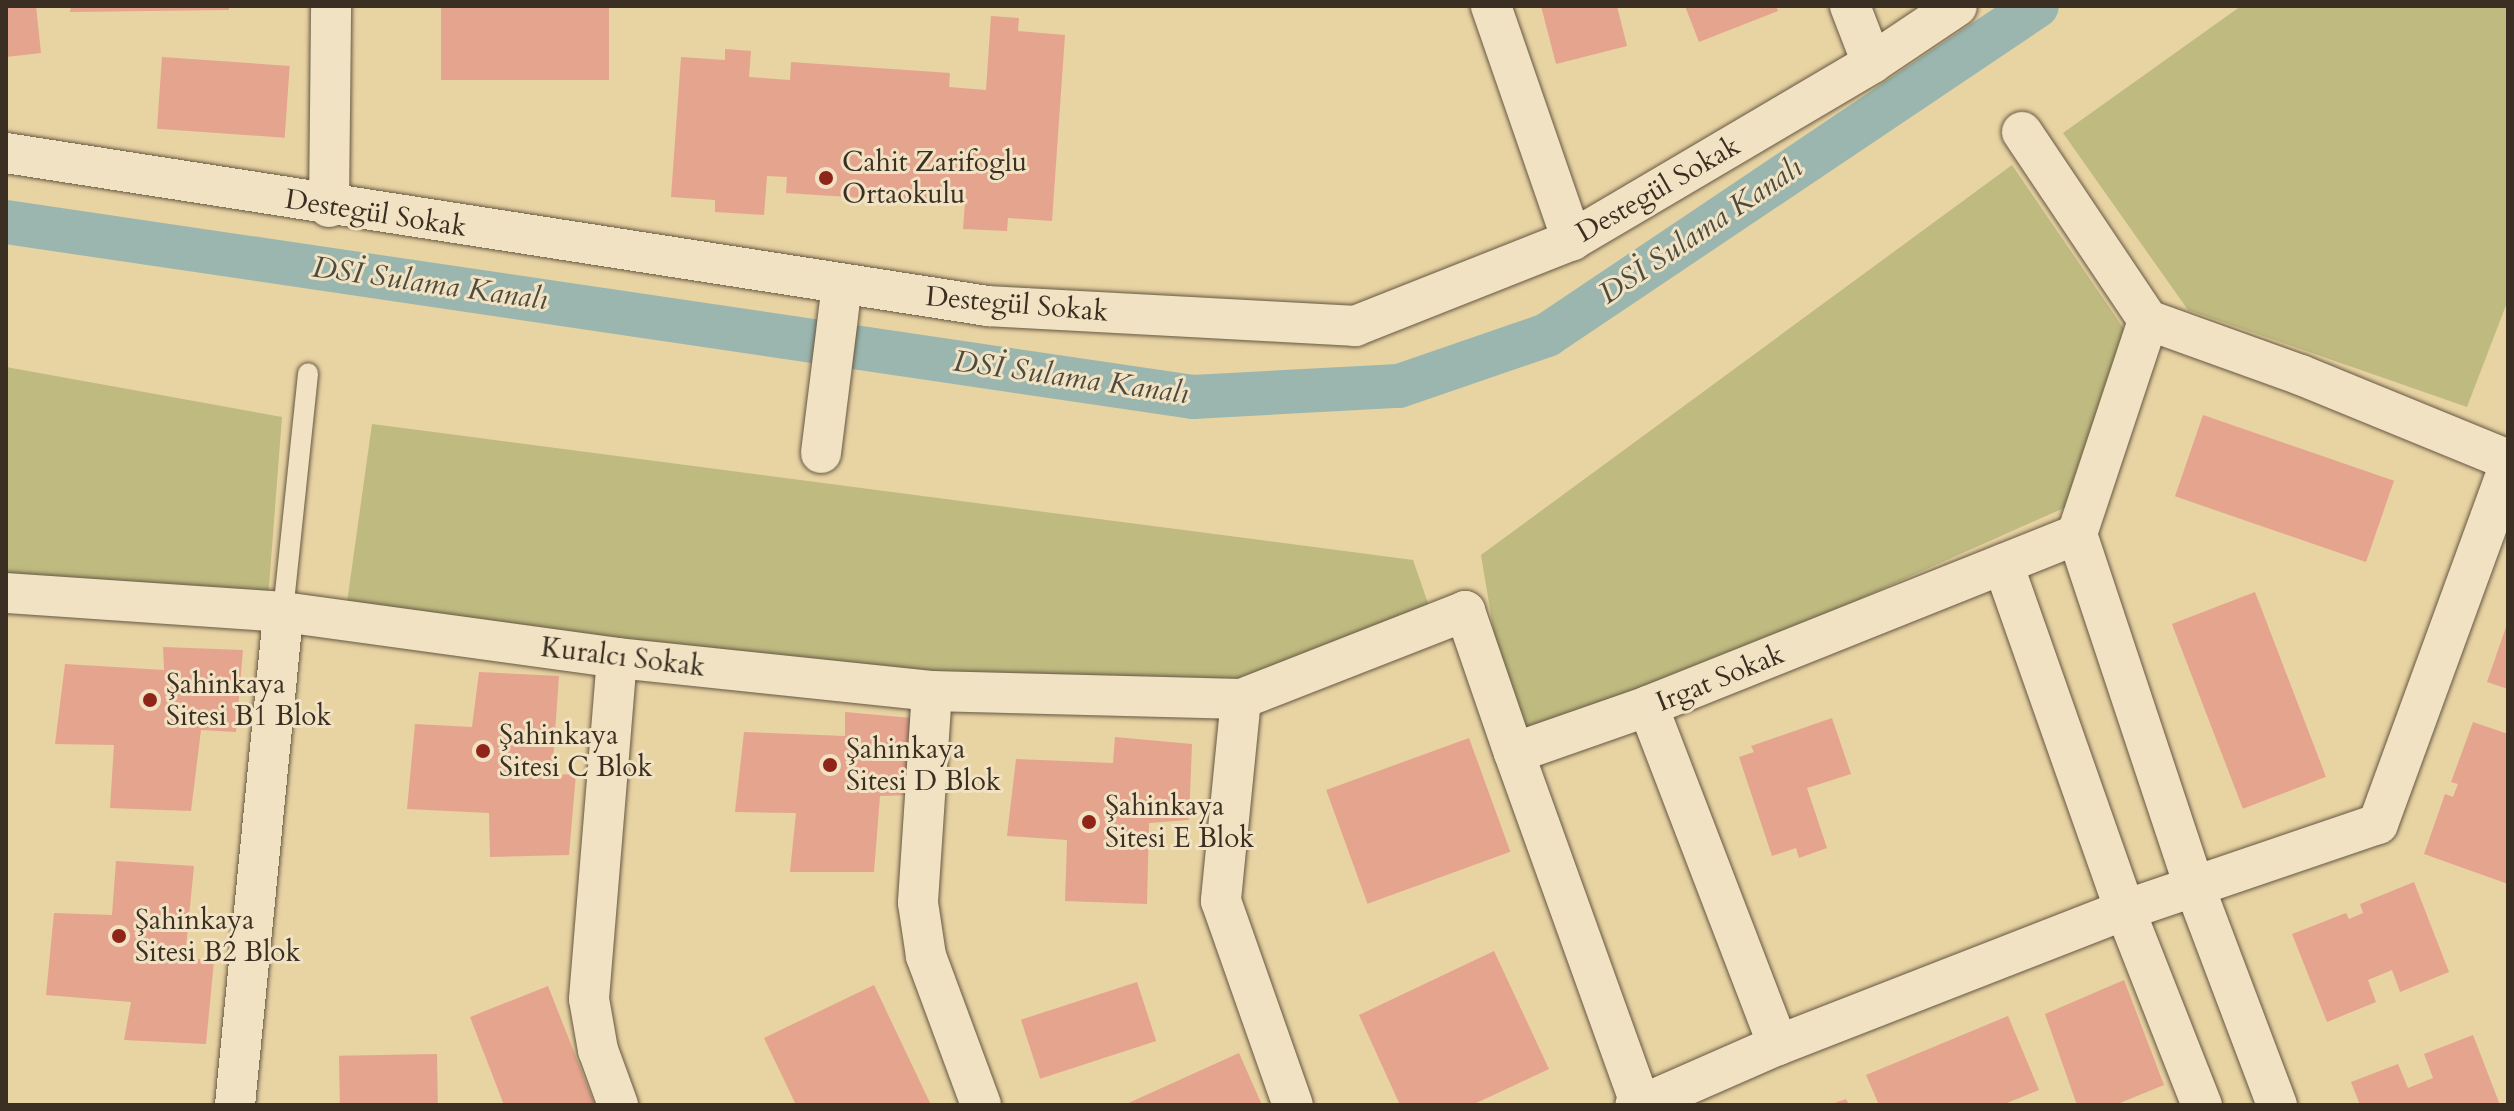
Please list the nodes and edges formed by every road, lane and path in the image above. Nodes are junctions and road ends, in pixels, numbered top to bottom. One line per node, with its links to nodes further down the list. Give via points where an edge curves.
1 (331, 6): 8 (street)
2 (1491, 6): 9 (street)
3 (1850, 6): 5 (street)
4 (1957, 6): 5 (street, Destegül Sokak)
5 (1872, 63): 9 (street, Destegül Sokak)
6 (2022, 132): 11 (street)
7 (6, 153): 8 (street, Destegül Sokak)
8 (329, 207): 10 (street, Destegül Sokak)
9 (1572, 240): 10 (street, Destegül Sokak, via 1355,326 988,306)
10 (842, 284): 13 (street)
11 (2148, 320): 14 (street, via 2301,375); 16 (street)
12 (308, 373): 19 (lane)
13 (821, 453)
14 (2508, 460)
15 (2508, 468): 25 (street, via 2378,824)
16 (2077, 534): 17 (street, Irgat Sokak); 25 (street)
17 (2003, 564): 23 (street, Irgat Sokak); 26 (street)
18 (6, 593): 19 (street, Kuralcı Sokak)
19 (283, 612): 20 (street, Kuralcı Sokak); 29 (street)
20 (617, 658): 21 (street, Kuralcı Sokak); 30 (street, via 589,999 598,1050)
21 (932, 691): 22 (street, Kuralcı Sokak); 31 (street, via 918,903 926,956)
22 (1241, 699): 24 (street, via 1465,611); 32 (street, via 1221,901)
23 (1648, 706): 24 (street, Irgat Sokak); 27 (street)
24 (1514, 753): 28 (street)
25 (2195, 888): 26 (street); 34 (street)
26 (2125, 910): 27 (street); 33 (street)
27 (1778, 1045): 28 (street)
28 (1639, 1104)
29 (235, 1105)
30 (618, 1105)
31 (981, 1105)
32 (1293, 1105)
33 (2202, 1105)
34 (2277, 1105)

